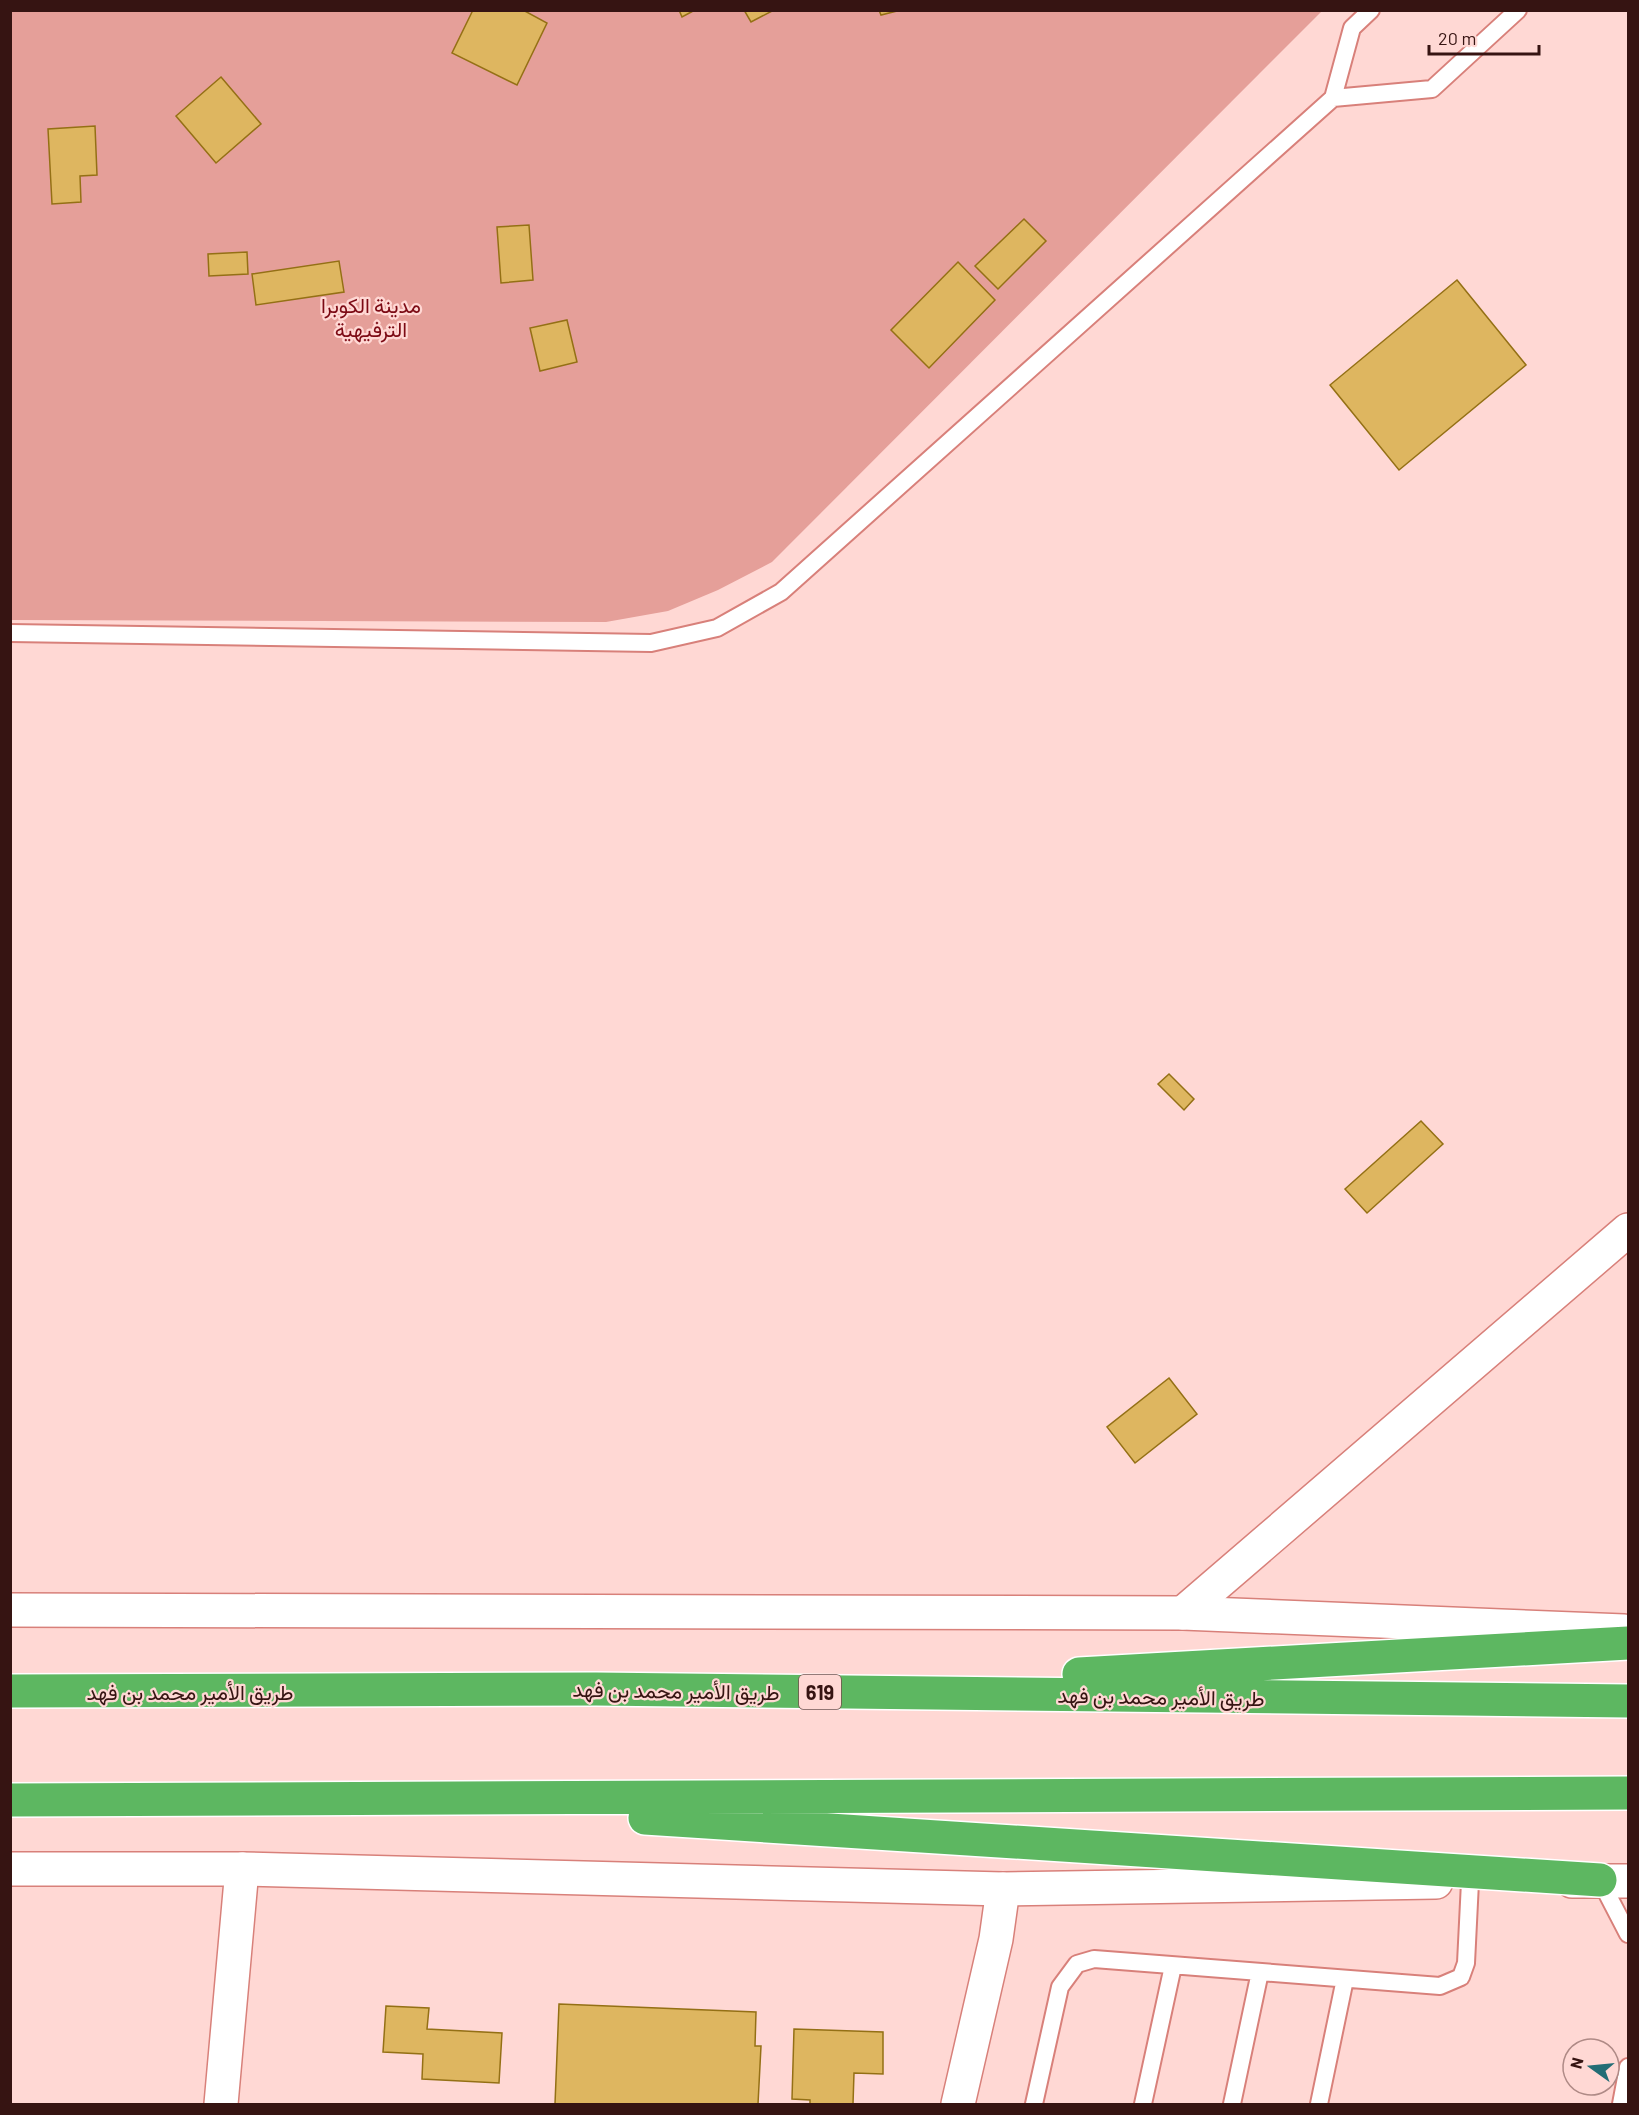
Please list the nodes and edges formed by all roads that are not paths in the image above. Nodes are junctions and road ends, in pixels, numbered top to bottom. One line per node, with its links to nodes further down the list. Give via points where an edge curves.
1 (1371, 10): 3 (lane, via 1352,28)
2 (1518, 10): 3 (lane, via 1432,88)
3 (1334, 99): 4 (lane, via 781,592 717,628 651,643)
4 (10, 633)
5 (1629, 1230): 7 (main road)
6 (10, 1610): 7 (main road)
7 (1183, 1613): 8 (main road)
8 (1629, 1631)
9 (1629, 1643): 10 (highway, via 1036,1677)
10 (596, 1689): 11 (highway, طريق الأمير محمد بن فهد / 619); 12 (highway, طريق الأمير محمد بن فهد / 619)
11 (10, 1691)
12 (1629, 1701)
13 (1629, 1794): 14 (highway)
14 (359, 1799): 15 (highway); 18 (highway)
15 (10, 1800)
16 (10, 1869): 17 (main road)
17 (242, 1869): 20 (main road); 26 (main road)
18 (1614, 1880): 19 (main road); 21 (lane)
19 (1470, 1882): 20 (main road); 24 (lane, via 1466,1963 1461,1977 1440,1986)
20 (1003, 1889): 27 (main road, via 996,1939)
21 (1629, 1934)
22 (1173, 1966): 23 (lane); 28 (lane, via 1094,1959 1077,1964 1060,1987); 29 (lane)
23 (1260, 1972): 24 (lane); 30 (lane)
24 (1345, 1979): 31 (lane)
25 (1629, 2067): 32 (lane)
26 (221, 2104)
27 (958, 2104)
28 (1034, 2104)
29 (1143, 2104)
30 (1232, 2104)
31 (1319, 2104)
32 (1621, 2104)

